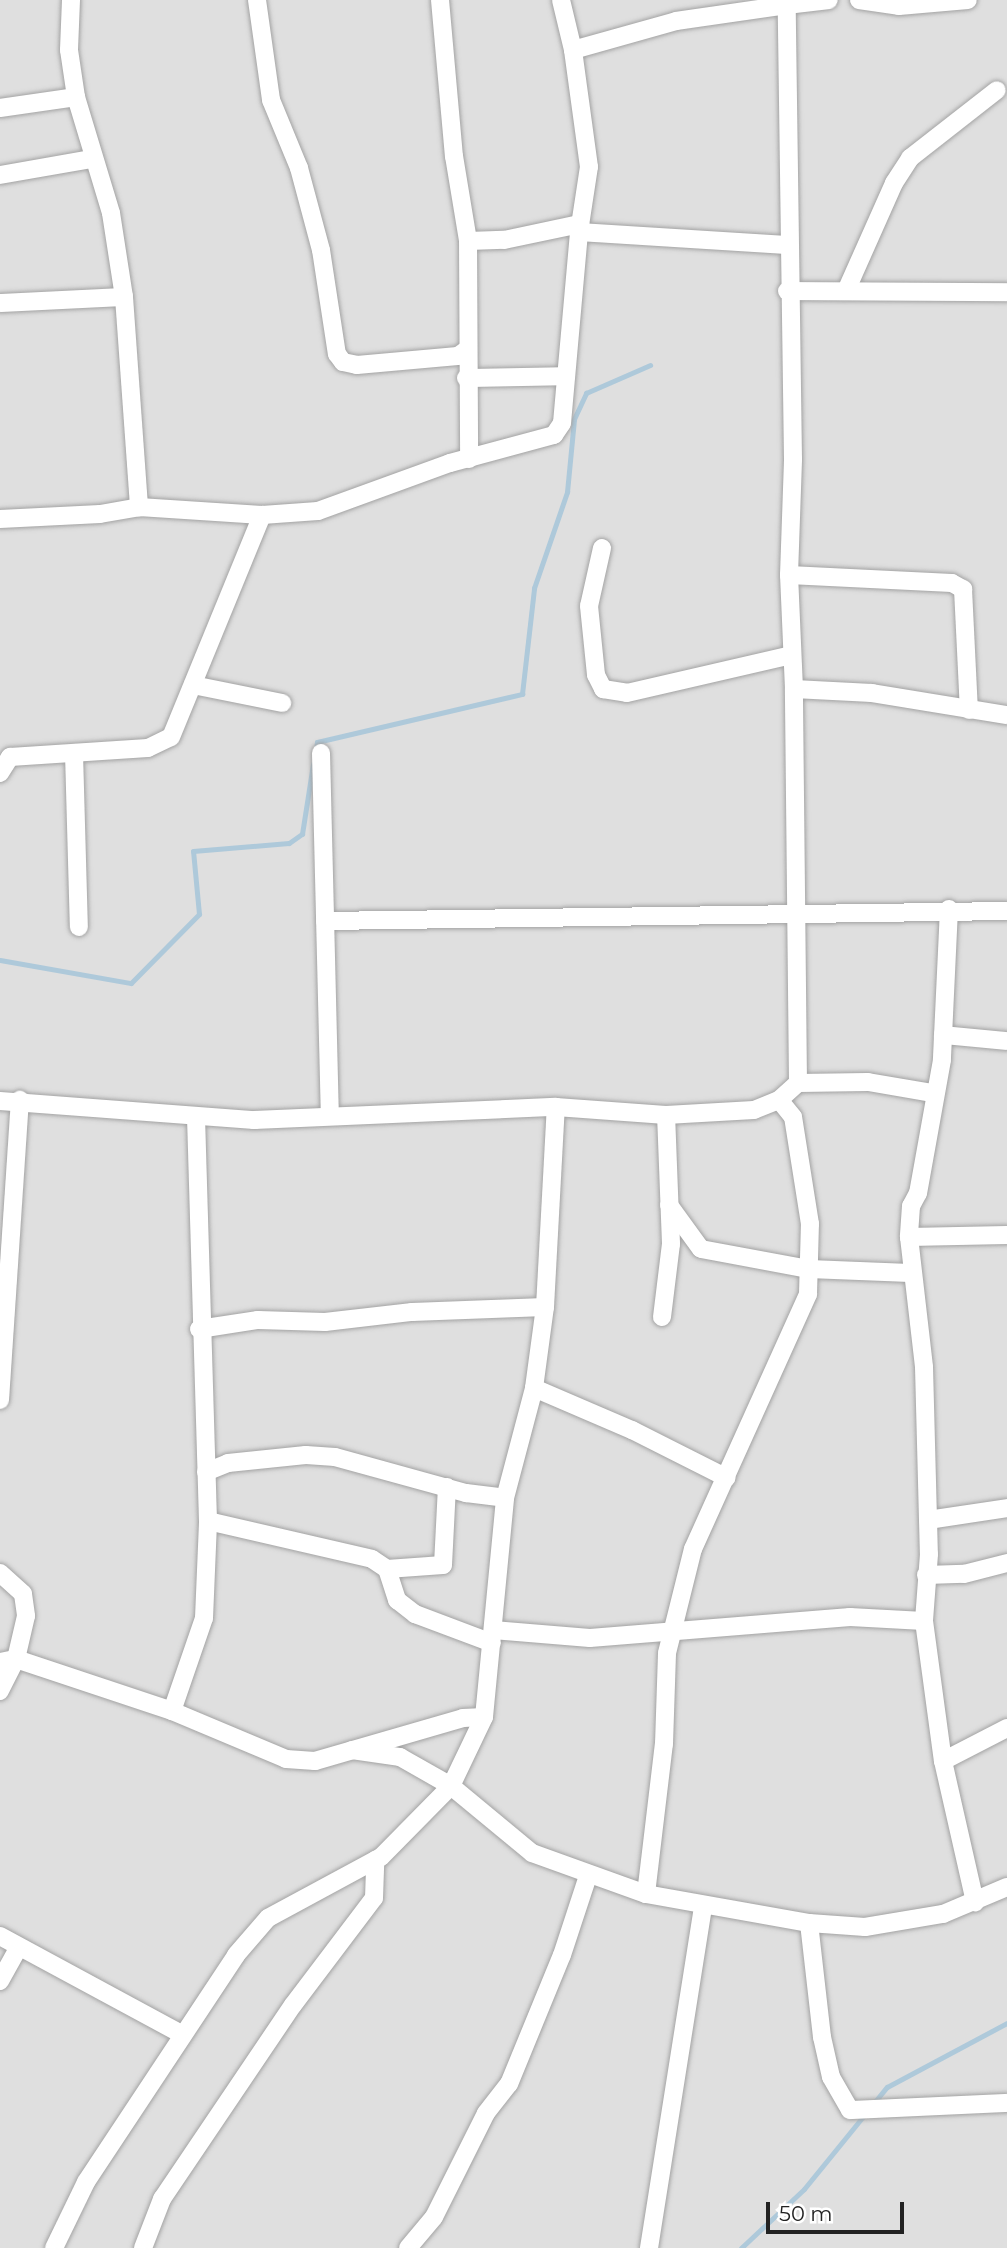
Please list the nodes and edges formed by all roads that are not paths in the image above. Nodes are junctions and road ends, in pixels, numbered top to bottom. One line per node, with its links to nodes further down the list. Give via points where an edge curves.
1 (72, 0): 11 (street, via 69,50)
2 (257, 0): 23 (street, via 271,100 299,168 321,250 337,354 343,362 357,365 458,356)
3 (440, 0): 16 (street, via 454,156)
4 (561, 0): 9 (street)
5 (829, 0): 8 (street)
6 (859, 0): 7 (street, via 899,6)
7 (968, 0)
8 (787, 5): 9 (street, via 676,22); 17 (street)
9 (573, 50): 15 (street, via 589,167)
10 (997, 90): 19 (street, via 911,158 894,183)
11 (76, 97): 12 (street); 13 (street)
12 (0, 108)
13 (91, 159): 14 (street); 21 (street, via 111,213)
14 (0, 175)
15 (579, 228): 16 (street); 17 (street); 24 (street)
16 (468, 241): 23 (street)
17 (787, 245): 18 (street)
18 (787, 291): 19 (street); 31 (street, via 793,460)
19 (846, 291): 20 (street)
20 (1006, 294)
21 (124, 297): 22 (street); 27 (street)
22 (0, 303)
23 (465, 351): 25 (street)
24 (566, 376): 25 (street); 26 (street, via 562,423 554,435)
25 (466, 378): 26 (street)
26 (469, 459): 28 (street, via 318,512)
27 (139, 506): 28 (street); 29 (street, via 100,514)
28 (262, 515): 33 (street)
29 (0, 519)
30 (601, 548): 32 (street, via 589,606 596,675 603,689 627,693)
31 (789, 575): 32 (street); 36 (street, via 952,583 963,589)
32 (792, 655): 34 (street)
33 (193, 685): 35 (street); 38 (street, via 171,737 163,743)
34 (794, 689): 36 (street, via 872,693); 43 (street)
35 (282, 702)
36 (970, 710): 37 (street)
37 (1007, 715)
38 (74, 753): 40 (street, via 10,757); 45 (street)
39 (321, 754): 44 (street)
40 (0, 773)
41 (949, 909): 42 (street); 43 (street); 46 (street)
42 (1007, 911)
43 (794, 912): 44 (street); 48 (street)
44 (326, 921): 54 (street)
45 (79, 927)
46 (943, 1035): 47 (street); 49 (street)
47 (1007, 1041)
48 (798, 1083): 49 (street, via 868,1082); 51 (street)
49 (933, 1093): 59 (street)
50 (20, 1100): 52 (street); 56 (street); 65 (street)
51 (779, 1100): 55 (street, via 754,1110); 60 (street, via 793,1117 810,1224)
52 (0, 1101)
53 (556, 1107): 54 (street); 55 (street); 62 (street)
54 (330, 1115): 56 (street)
55 (666, 1115): 57 (street)
56 (196, 1119): 64 (street)
57 (669, 1205): 60 (street, via 702,1249); 63 (street, via 671,1244)
58 (1007, 1236): 59 (street)
59 (909, 1237): 61 (street)
60 (809, 1269): 61 (street); 69 (street, via 808,1294 799,1318)
61 (911, 1273): 73 (street, via 924,1367)
62 (545, 1307): 64 (street, via 412,1312 325,1322 258,1320); 66 (street)
63 (662, 1317)
64 (199, 1329): 68 (street)
65 (2, 1367): 67 (street)
66 (534, 1388): 69 (street); 71 (street)
67 (0, 1400)
68 (206, 1472): 70 (street, via 228,1463 306,1455 335,1457); 74 (street)
69 (727, 1478): 80 (street, via 714,1497 694,1549)
70 (447, 1488): 71 (street); 76 (street, via 443,1565)
71 (505, 1498): 81 (street)
72 (1007, 1508): 73 (street)
73 (928, 1520): 78 (street)
74 (208, 1521): 76 (street, via 372,1559); 84 (street, via 204,1618)
75 (1007, 1563): 78 (street, via 964,1574)
76 (387, 1569): 81 (street, via 397,1600 415,1614)
77 (0, 1573): 82 (street, via 23,1594 26,1616)
78 (926, 1575): 79 (street)
79 (924, 1620): 80 (street, via 850,1616); 88 (street)
80 (675, 1629): 81 (street, via 590,1638); 93 (street, via 667,1654 665,1731)
81 (492, 1636): 85 (street)
82 (8, 1660): 83 (street); 84 (street)
83 (0, 1691)
84 (172, 1710): 87 (street, via 286,1759 315,1761)
85 (484, 1717): 87 (street, via 463,1718); 89 (street)
86 (1007, 1728): 88 (street)
87 (352, 1750): 89 (street, via 400,1757)
88 (943, 1760): 94 (street)
89 (451, 1786): 90 (street); 91 (street, via 532,1853)
90 (375, 1860): 100 (street, via 268,1917 236,1955); 103 (street, via 374,1898 293,2004 162,2199)
91 (588, 1876): 93 (street); 104 (street, via 562,1955 509,2084 485,2113 434,2217)
92 (1007, 1886): 94 (street)
93 (646, 1894): 95 (street)
94 (975, 1902): 96 (street, via 943,1913 865,1927)
95 (703, 1906): 96 (street); 105 (street)
96 (810, 1923): 101 (street, via 822,2037 831,2077 850,2110)
97 (0, 1936): 98 (street)
98 (19, 1947): 99 (street); 100 (street)
99 (0, 1981)
100 (183, 2035): 102 (street, via 86,2182)
101 (1007, 2103)
102 (54, 2248)
103 (143, 2248)
104 (408, 2248)
105 (649, 2248)

